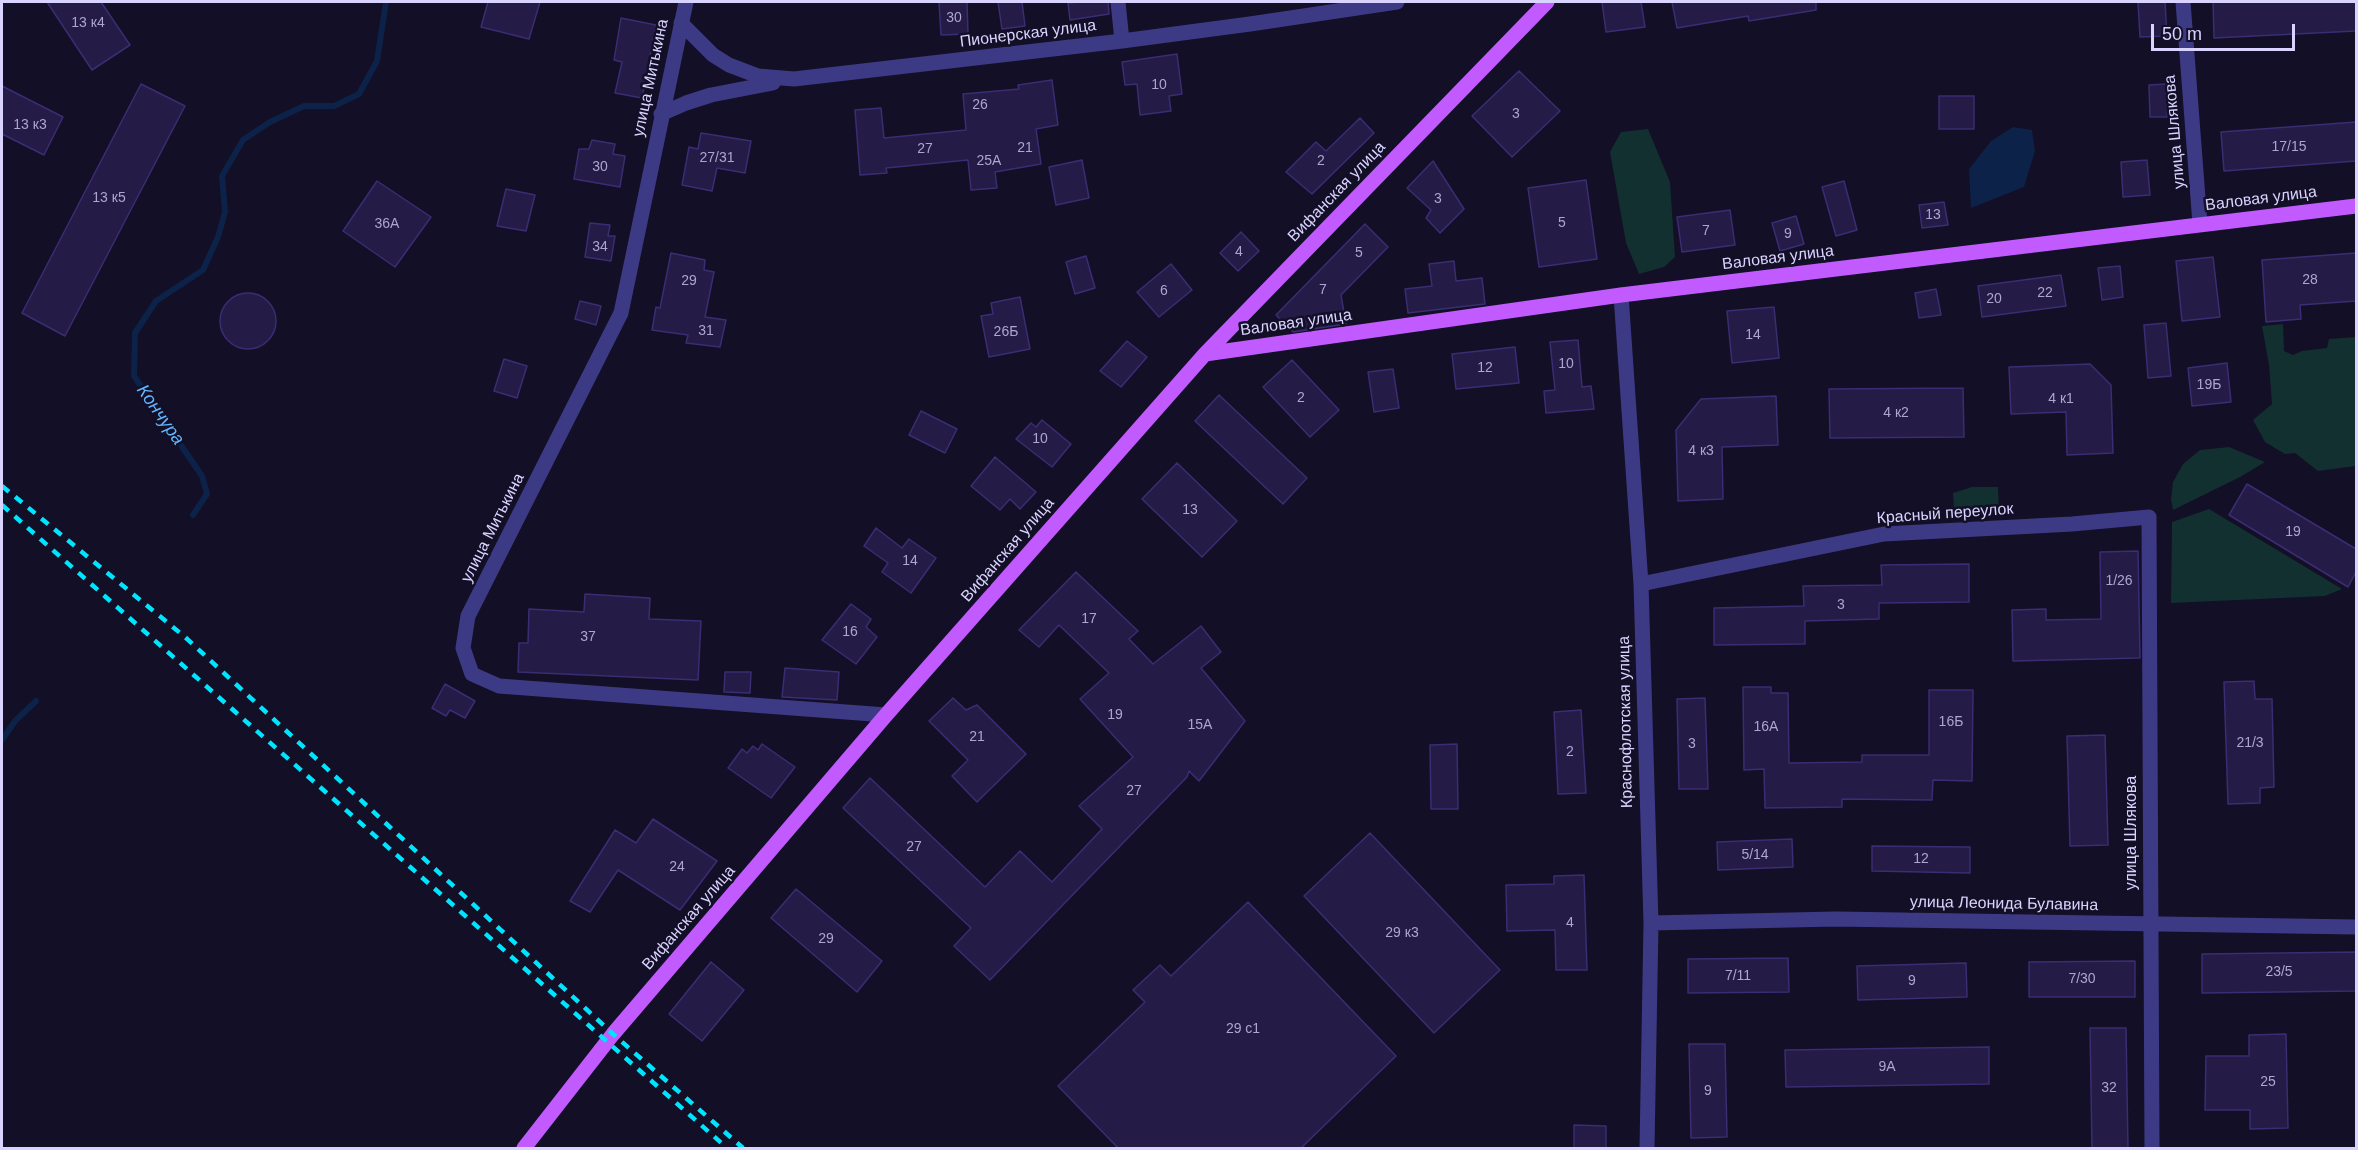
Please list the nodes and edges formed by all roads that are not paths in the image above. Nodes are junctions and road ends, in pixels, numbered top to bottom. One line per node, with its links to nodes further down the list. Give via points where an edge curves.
1 (686, 2): 6 (street, улица Митькина)
2 (1118, 2): 7 (street)
3 (1397, 2): 7 (street, Пионерская улица)
4 (1547, 2): 13 (main road, Вифанская улица)
5 (2183, 2): 11 (street, улица Шлякова)
6 (681, 23): 8 (street, Пионерская улица, via 713,55 729,65 758,76); 9 (street, улица Митькина)
7 (1122, 41): 8 (street, Пионерская улица)
8 (794, 79): 9 (street, via 711,95)
9 (662, 114): 16 (street, улица Митькина, via 621,313 468,616 463,648 472,674 499,686 521,689)
10 (2356, 206): 11 (main road, Валовая улица)
11 (2200, 224): 12 (main road, Валовая улица)
12 (1621, 295): 13 (main road, Валовая улица); 15 (street, Краснофлотская улица)
13 (1205, 354): 16 (main road, Вифанская улица)
14 (2149, 517): 15 (street, Красный переулок, via 1884,534); 18 (street, улица Шлякова)
15 (1641, 584): 17 (street, Краснофлотская улица)
16 (886, 715): 20 (main road, Вифанская улица, via 614,1034)
17 (1651, 923): 18 (street, улица Леонида Булавина, via 1836,919); 21 (street, Краснофлотская улица)
18 (2150, 925): 19 (street, улица Леонида Булавина); 22 (street, улица Шлякова)
19 (2356, 927)
20 (524, 1149)
21 (1647, 1149)
22 (2152, 1149)

